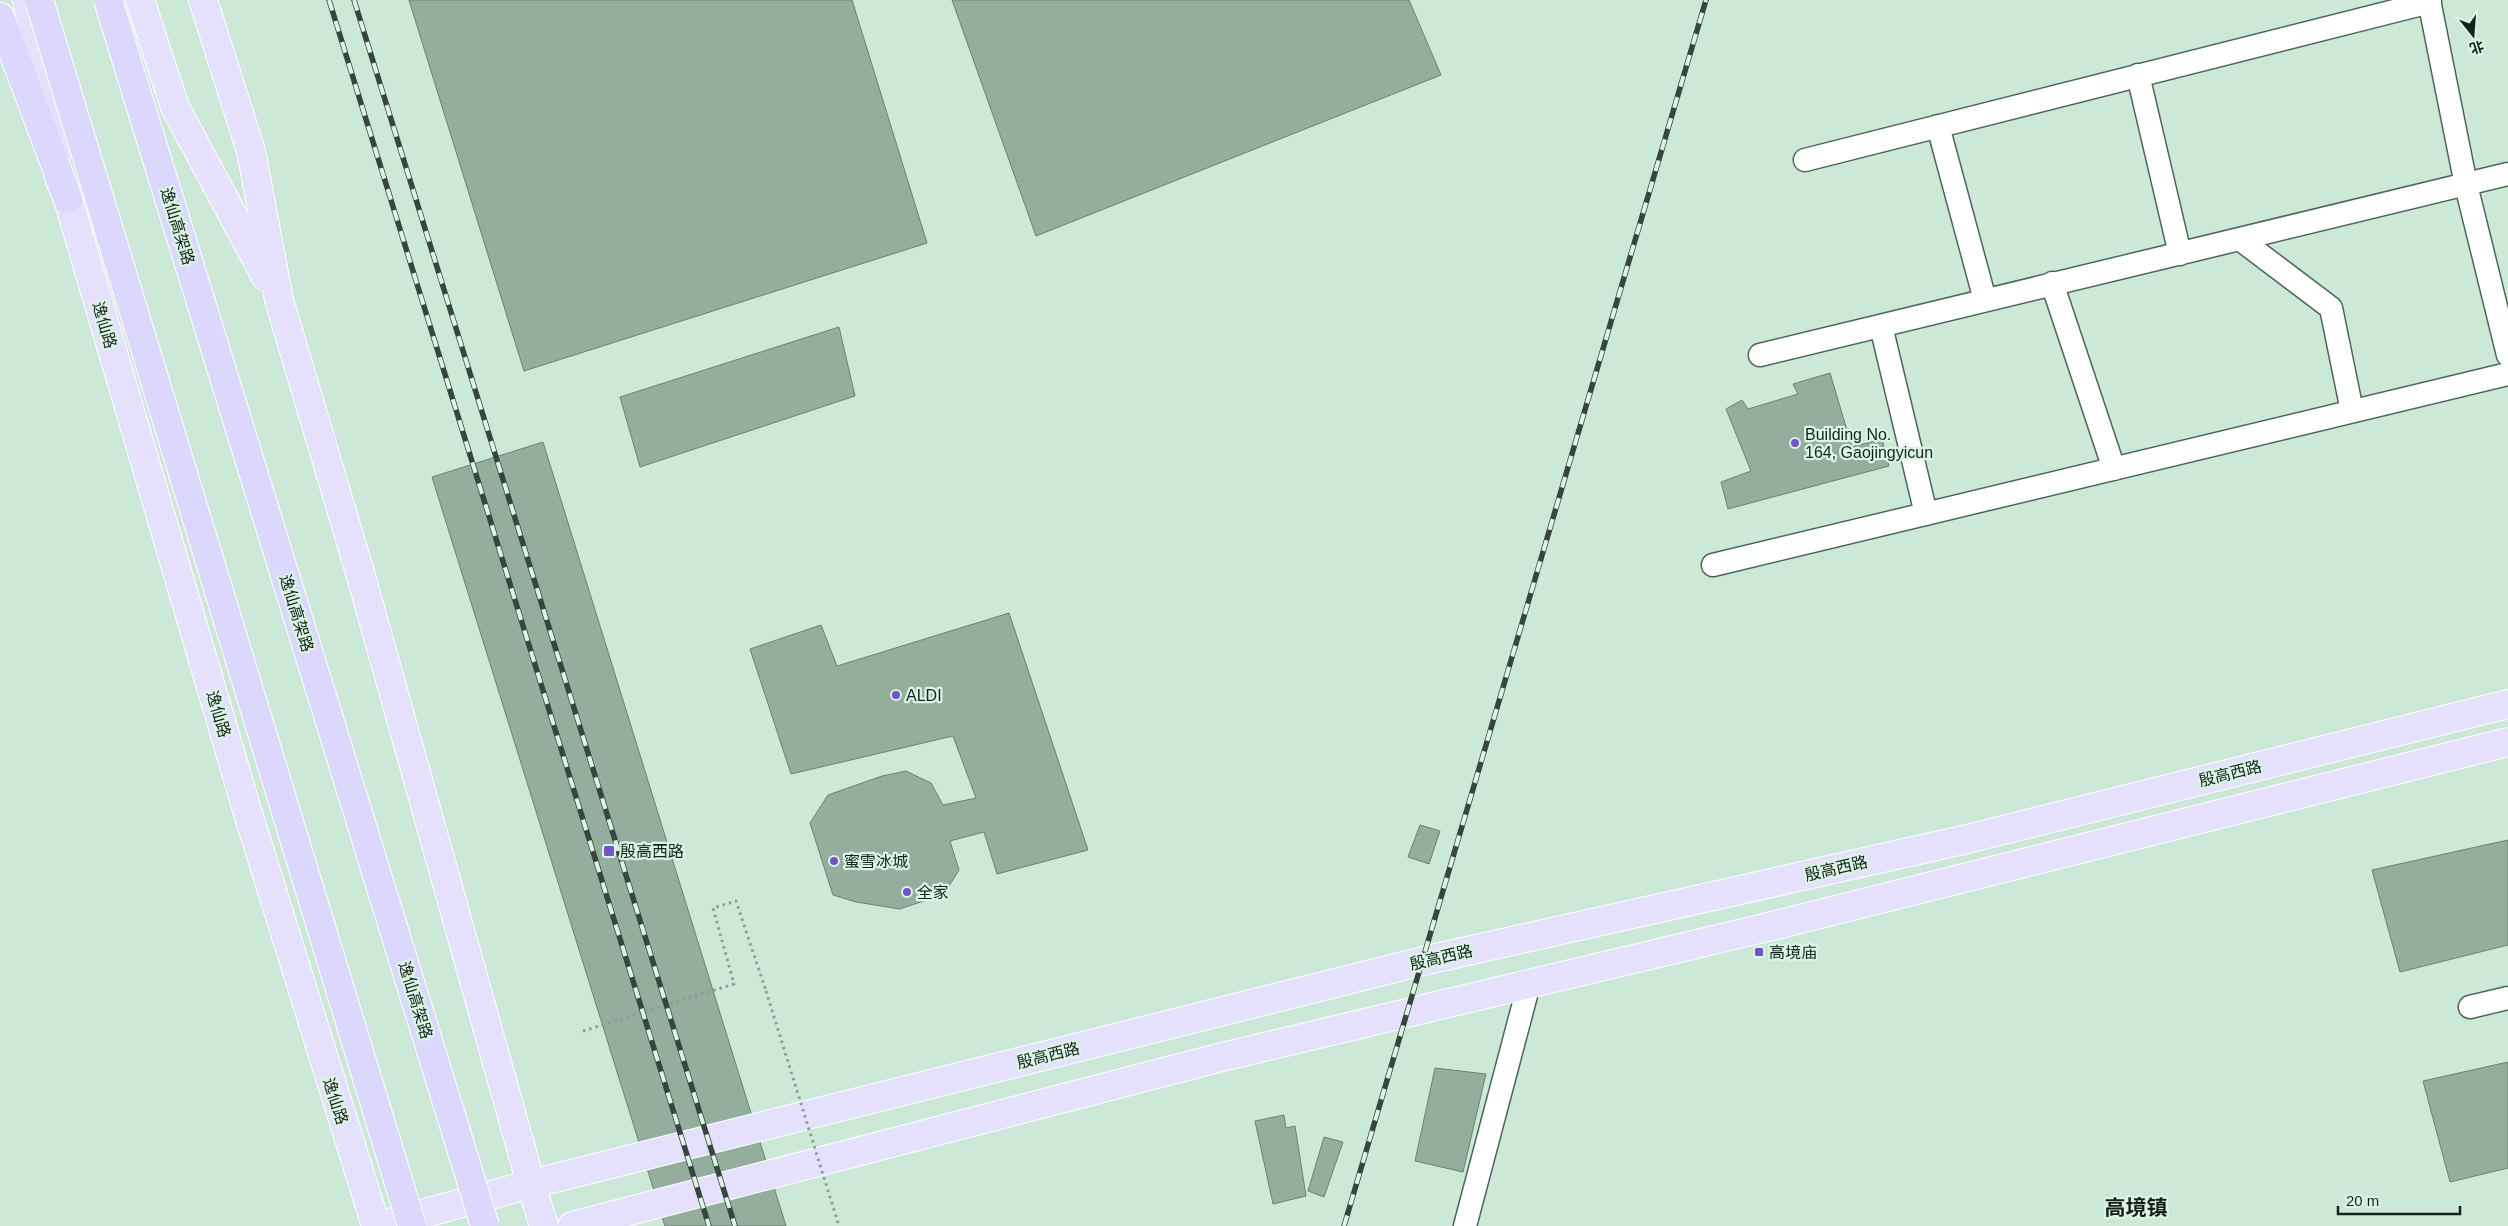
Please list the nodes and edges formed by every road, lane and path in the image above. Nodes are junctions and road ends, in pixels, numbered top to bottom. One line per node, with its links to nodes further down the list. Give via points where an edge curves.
1 (28, 0): 14 (main road, 逸仙路)
2 (38, 0): 36 (highway, bridge)
3 (108, 0): 37 (highway, 逸仙高架路, bridge)
4 (140, 0): 18 (main road, via 175,107)
5 (203, 0): 18 (main road, via 251,151)
6 (2430, 1): 9 (lane); 13 (lane)
7 (0, 17): 14 (highway)
8 (0, 52): 14 (main road, 逸仙路)
9 (2138, 74): 10 (lane); 16 (lane)
10 (1938, 126): 11 (lane); 19 (lane)
11 (1805, 160)
12 (2508, 174): 13 (lane)
13 (2466, 185): 15 (lane); 22 (lane)
14 (68, 199): 35 (main road, 逸仙路, via 247,810)
15 (2241, 240): 16 (lane); 24 (lane, via 2331,308)
16 (2180, 254): 17 (lane)
17 (2052, 283): 19 (lane); 25 (lane)
18 (278, 300): 34 (main road, via 364,585)
19 (1985, 300): 20 (lane)
20 (1881, 326): 21 (lane); 26 (lane)
21 (1760, 355)
22 (2508, 355)
23 (2508, 374): 24 (lane)
24 (2352, 411): 25 (lane)
25 (2114, 468): 26 (lane)
26 (1926, 514): 27 (lane)
27 (1713, 565)
28 (2508, 704): 34 (main road, 殷高西路, via 1963,840 1423,961)
29 (2508, 742): 30 (main road)
30 (1528, 984): 39 (main road, via 1222,1057); 41 (lane)
31 (2508, 998): 32 (lane)
32 (2470, 1007)
33 (583, 1031): 40 (path, bridge, via 734,984 713,908 736,901)
34 (531, 1184): 35 (main road, 殷高西路); 38 (main road)
35 (377, 1226)
36 (412, 1226)
37 (485, 1226)
38 (544, 1226)
39 (572, 1226)
40 (839, 1226)
41 (1465, 1226)

